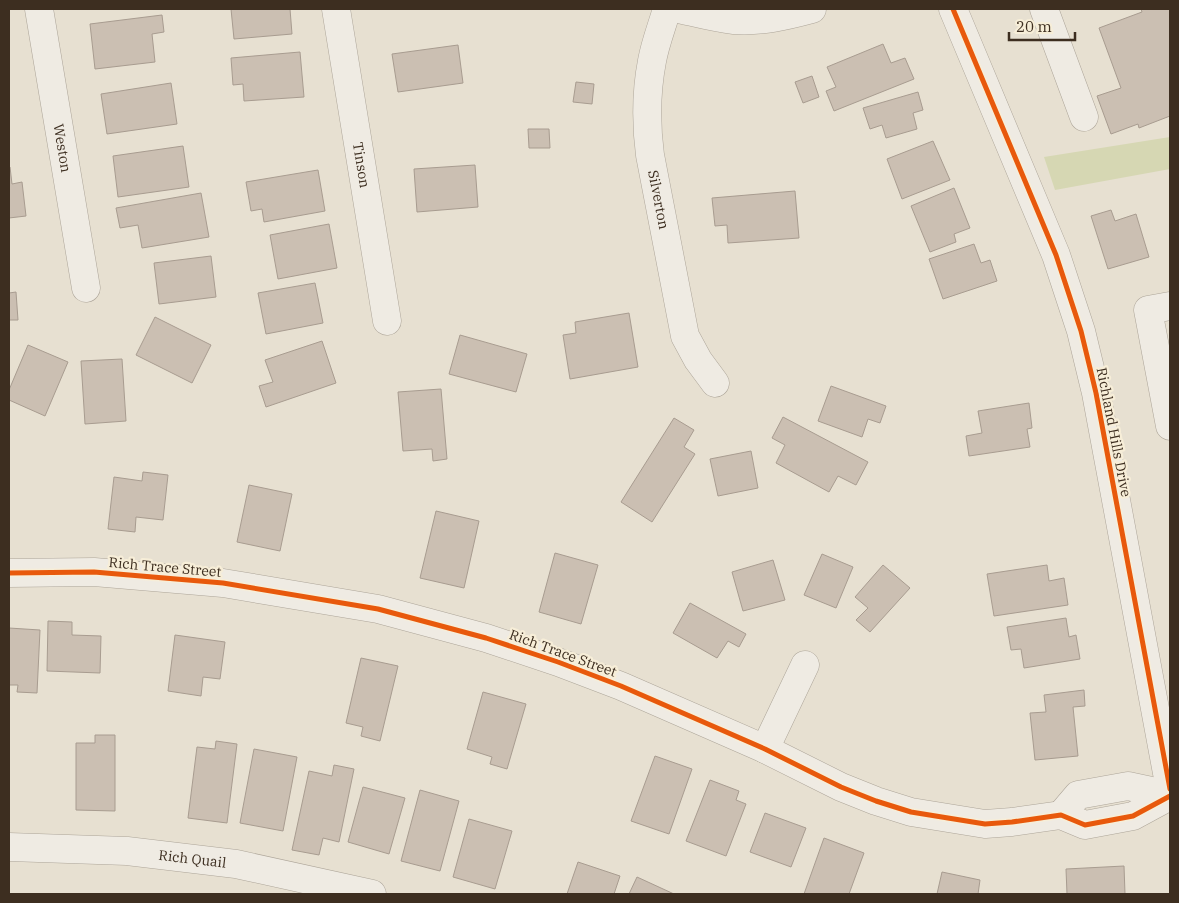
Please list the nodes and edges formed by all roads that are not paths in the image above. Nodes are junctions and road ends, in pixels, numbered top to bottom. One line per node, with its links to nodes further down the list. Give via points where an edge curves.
1 (39, 9): 9 (street, Weston)
2 (336, 9): 11 (street, Tinson)
3 (667, 9): 12 (street, Silverton, via 652,60 647,93 647,137 685,336)
4 (679, 9): 5 (street, via 734,20 761,20)
5 (812, 9)
6 (953, 9): 17 (street, Richland Hills Drive, via 1048,234 1081,331)
7 (1044, 9): 8 (street)
8 (1084, 117)
9 (86, 288)
10 (1159, 308): 13 (street)
11 (387, 321)
12 (716, 383)
13 (1170, 426)
14 (9, 573): 16 (street, Rich Trace Street, via 94,572 223,583 378,609 486,638 558,662)
15 (805, 665): 16 (street)
16 (765, 749): 18 (street, Rich Trace Street, via 876,801 911,812 985,824 1061,815 1085,825 1133,816)
17 (1170, 789)
18 (1170, 796)
19 (9, 847): 20 (street, Rich Quail, via 127,851 236,864)
20 (372, 894)

